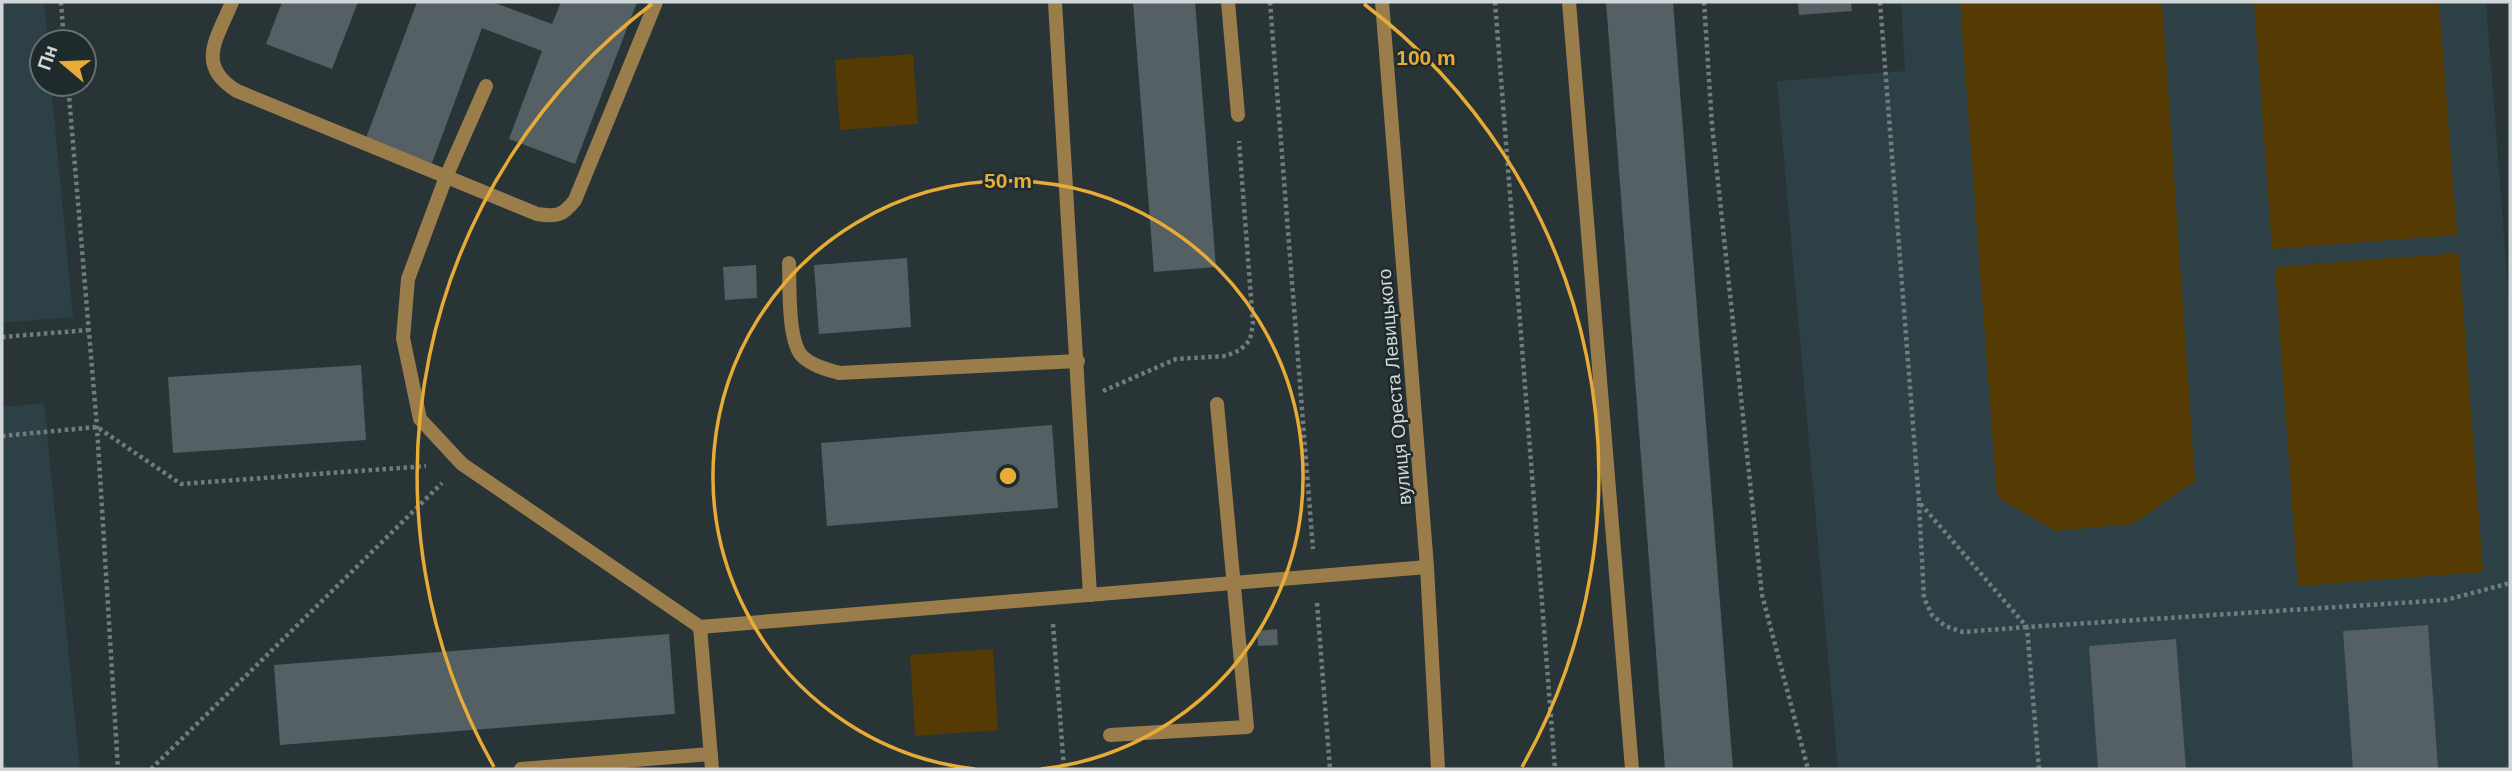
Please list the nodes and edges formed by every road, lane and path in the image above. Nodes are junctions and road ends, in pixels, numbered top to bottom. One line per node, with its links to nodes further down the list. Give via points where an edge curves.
1 (61, 2): 12 (path)
2 (232, 2): 16 (street, via 213,48 212,66 221,82)
3 (656, 2): 16 (street, via 575,200 566,212 554,217 537,214)
4 (1055, 2): 20 (street)
5 (1228, 2): 15 (street)
6 (1270, 2): 28 (path)
7 (1382, 2): 27 (street, вулиця Ореста Левицького)
8 (1495, 2): 42 (path)
9 (1569, 2): 43 (street)
10 (1704, 2): 44 (path, via 1712,125 1762,596)
11 (1880, 2): 26 (path)
12 (63, 28)
13 (486, 86): 16 (street)
14 (69, 98): 18 (path)
15 (1238, 115): 21 (path, via 1250,340 1226,356 1176,359)
16 (446, 177): 25 (street, via 408,279 403,338 420,419)
17 (789, 263): 20 (street, via 792,330 800,355 818,367 839,373)
18 (89, 330): 19 (path); 23 (path)
19 (2, 337)
20 (1078, 361): 21 (street)
21 (1080, 401): 30 (street)
22 (1217, 404): 34 (street, via 1247,727)
23 (97, 427): 24 (path); 25 (path, via 181,485); 36 (path)
24 (2, 436)
25 (462, 464): 32 (street); 37 (path)
26 (1919, 502): 33 (path); 33 (path, via 1924,598 1932,615 1945,626 1964,632)
27 (1427, 567): 28 (street); 41 (street, вулиця Ореста Левицького)
28 (1315, 576): 30 (street); 40 (path)
29 (2510, 583): 33 (path, via 2446,600)
30 (1090, 595): 31 (street)
31 (1051, 598): 32 (street); 39 (path)
32 (700, 627): 35 (street)
33 (2028, 628): 45 (path)
34 (1110, 735)
35 (711, 762): 38 (street)
36 (118, 769)
37 (151, 769)
38 (520, 769)
39 (1064, 769)
40 (1330, 769)
41 (1438, 769)
42 (1555, 769)
43 (1632, 769)
44 (1808, 769)
45 (2039, 769)

